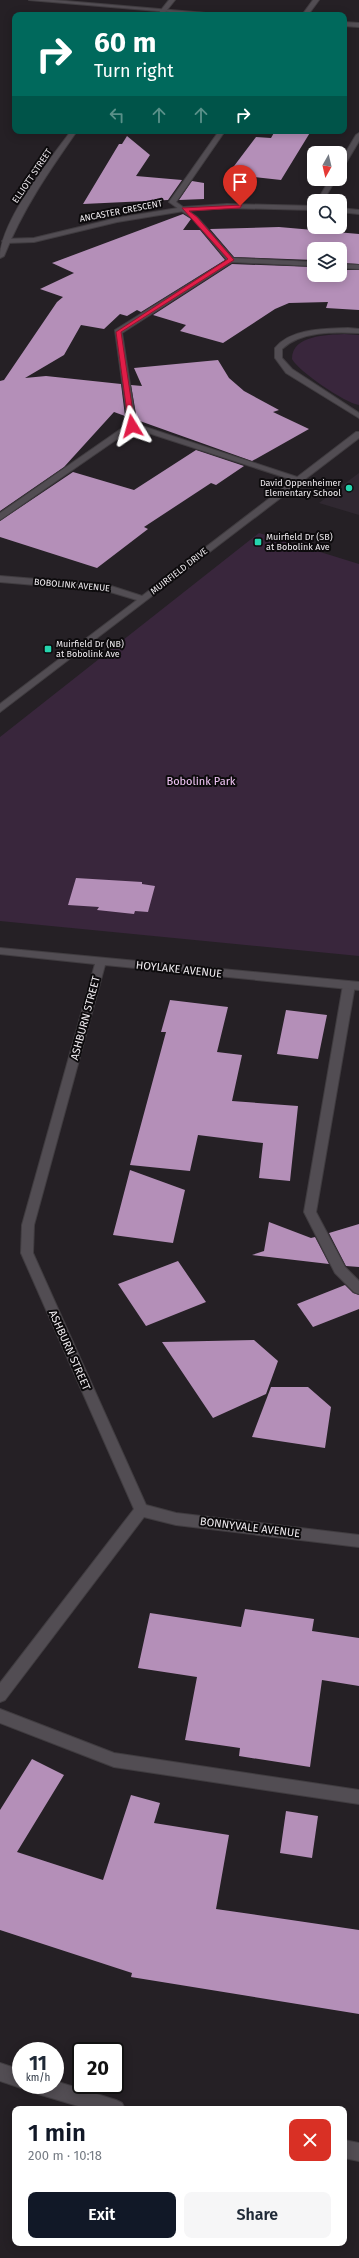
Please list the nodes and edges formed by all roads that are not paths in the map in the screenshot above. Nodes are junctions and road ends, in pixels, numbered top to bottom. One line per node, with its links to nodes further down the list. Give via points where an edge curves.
1 (32, 0): 4 (street)
2 (172, 0): 4 (street)
3 (316, 0): 5 (street)
4 (162, 12)
5 (306, 12)
6 (347, 24): 7 (street)
7 (359, 25)
8 (72, 134): 16 (street, ELLIOTT STREET, via 38,180)
9 (220, 134): 13 (street, via 172,202)
10 (359, 135): 11 (street)
11 (347, 156)
12 (307, 208): 13 (street, ANCASTER CRESCENT, via 227,206)
13 (184, 209): 16 (street, ANCASTER CRESCENT, via 117,220 34,240); 18 (street)
14 (347, 211): 15 (street)
15 (359, 212)
16 (5, 241): 17 (street, ELLIOTT STREET)
17 (0, 256)
18 (232, 260): 19 (street); 24 (street, via 118,332)
19 (307, 264)
20 (347, 266): 21 (street)
21 (359, 267)
22 (359, 331): 23 (street, via 310,332 287,341 278,354 280,362 289,371)
23 (359, 416)
24 (132, 426): 26 (street); 27 (street)
25 (359, 434): 26 (street, MUIRFIELD DRIVE)
26 (299, 479): 29 (street, MUIRFIELD DRIVE)
27 (0, 517)
28 (0, 579): 29 (street, BOBOLINK AVENUE, via 108,588)
29 (144, 599): 30 (street, MUIRFIELD DRIVE)
30 (0, 709)
31 (0, 951): 32 (street, HOYLAKE AVENUE)
32 (100, 961): 33 (street, HOYLAKE AVENUE); 35 (street, ASHBURN STREET, via 28,1225 27,1253)
33 (354, 986): 34 (street, via 310,1212 340,1270)
34 (359, 1289)
35 (141, 1510): 36 (street, BONNYVALE AVENUE, via 176,1518); 37 (street)
36 (359, 1541)
37 (0, 1695)
38 (0, 1716): 39 (street, via 114,1760)
39 (359, 1797)
40 (0, 2072): 41 (street)
41 (12, 2076)
42 (64, 2093): 43 (street)
43 (106, 2106)
44 (347, 2150): 45 (street)
45 (359, 2152)

